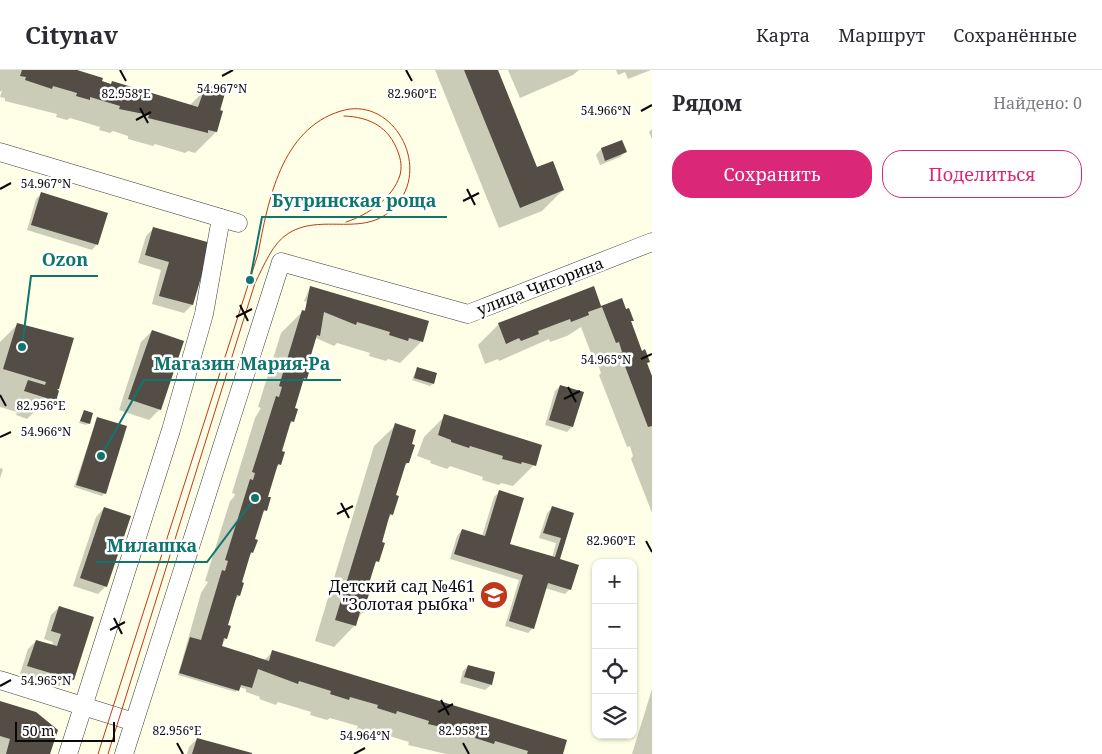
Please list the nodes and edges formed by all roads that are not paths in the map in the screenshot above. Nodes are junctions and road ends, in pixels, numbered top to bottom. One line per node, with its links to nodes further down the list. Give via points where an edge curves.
1 (0, 152): 4 (street, via 230,221 168,438)
2 (652, 242): 5 (street, улица Чигорина, via 468,314 281,262)
3 (0, 680): 4 (street)
4 (84, 706): 5 (street); 6 (street)
5 (134, 722): 7 (street)
6 (68, 754)
7 (124, 754)

